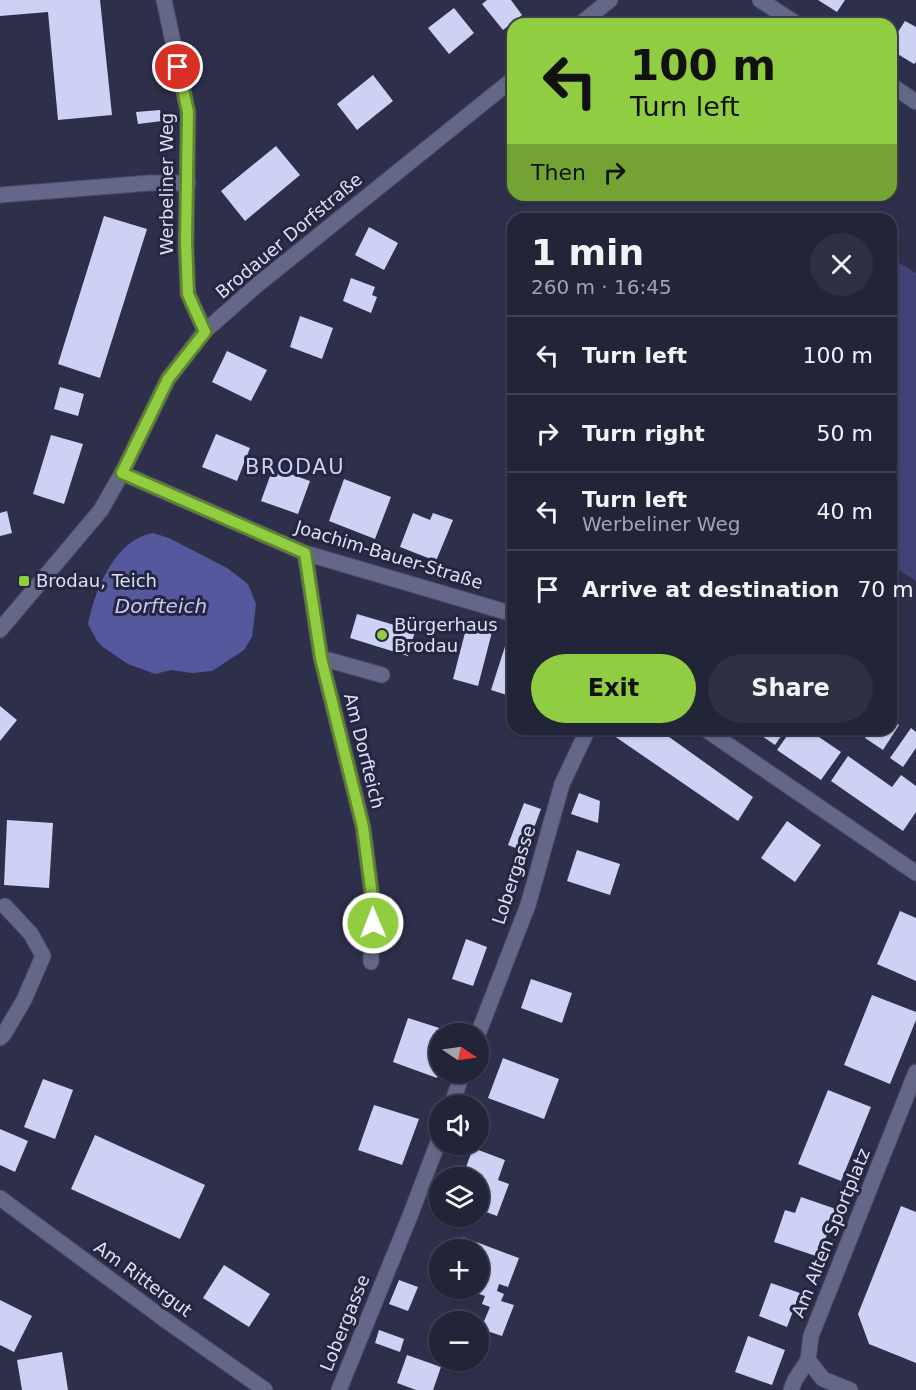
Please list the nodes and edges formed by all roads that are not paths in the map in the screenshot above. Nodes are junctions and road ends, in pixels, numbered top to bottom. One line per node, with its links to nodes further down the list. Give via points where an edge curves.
1 (164, 0): 9 (street, Werbeliner Weg, via 188,112)
2 (610, 0): 4 (street)
3 (760, 0): 5 (street)
4 (588, 18)
5 (788, 18)
6 (507, 83): 11 (street, Brodauer Dorfstraße, via 256,286)
7 (897, 90): 8 (street)
8 (916, 102)
9 (188, 183): 10 (street); 11 (street, Werbeliner Weg, via 188,294)
10 (0, 195)
11 (205, 332): 12 (street, Brodauer Dorfstraße, via 168,379)
12 (122, 473): 13 (street, Joachim-Bauer-Straße); 15 (street, Brodauer Dorfstraße, via 101,510)
13 (305, 553): 14 (street, Joachim-Bauer-Straße); 16 (street, Am Dorfteich)
14 (507, 612)
15 (0, 630)
16 (321, 658): 17 (street, Am Dorfteich); 22 (street, Am Dorfteich, via 363,827 373,904)
17 (382, 675)
18 (585, 735): 23 (street, Lobergasse, via 562,784 528,905)
19 (714, 735): 20 (street)
20 (916, 873)
21 (5, 906): 24 (street, via 31,934 43,956 24,1000)
22 (371, 962)
23 (482, 1023)
24 (0, 1038)
25 (916, 1072): 28 (street, Am Alten Sportplatz, via 811,1336)
26 (433, 1155): 30 (street, Lobergasse)
27 (0, 1198): 29 (street, Am Rittergut)
28 (808, 1360): 31 (street); 32 (street, via 823,1379)
29 (265, 1390)
30 (339, 1390)
31 (791, 1390)
32 (850, 1390)

